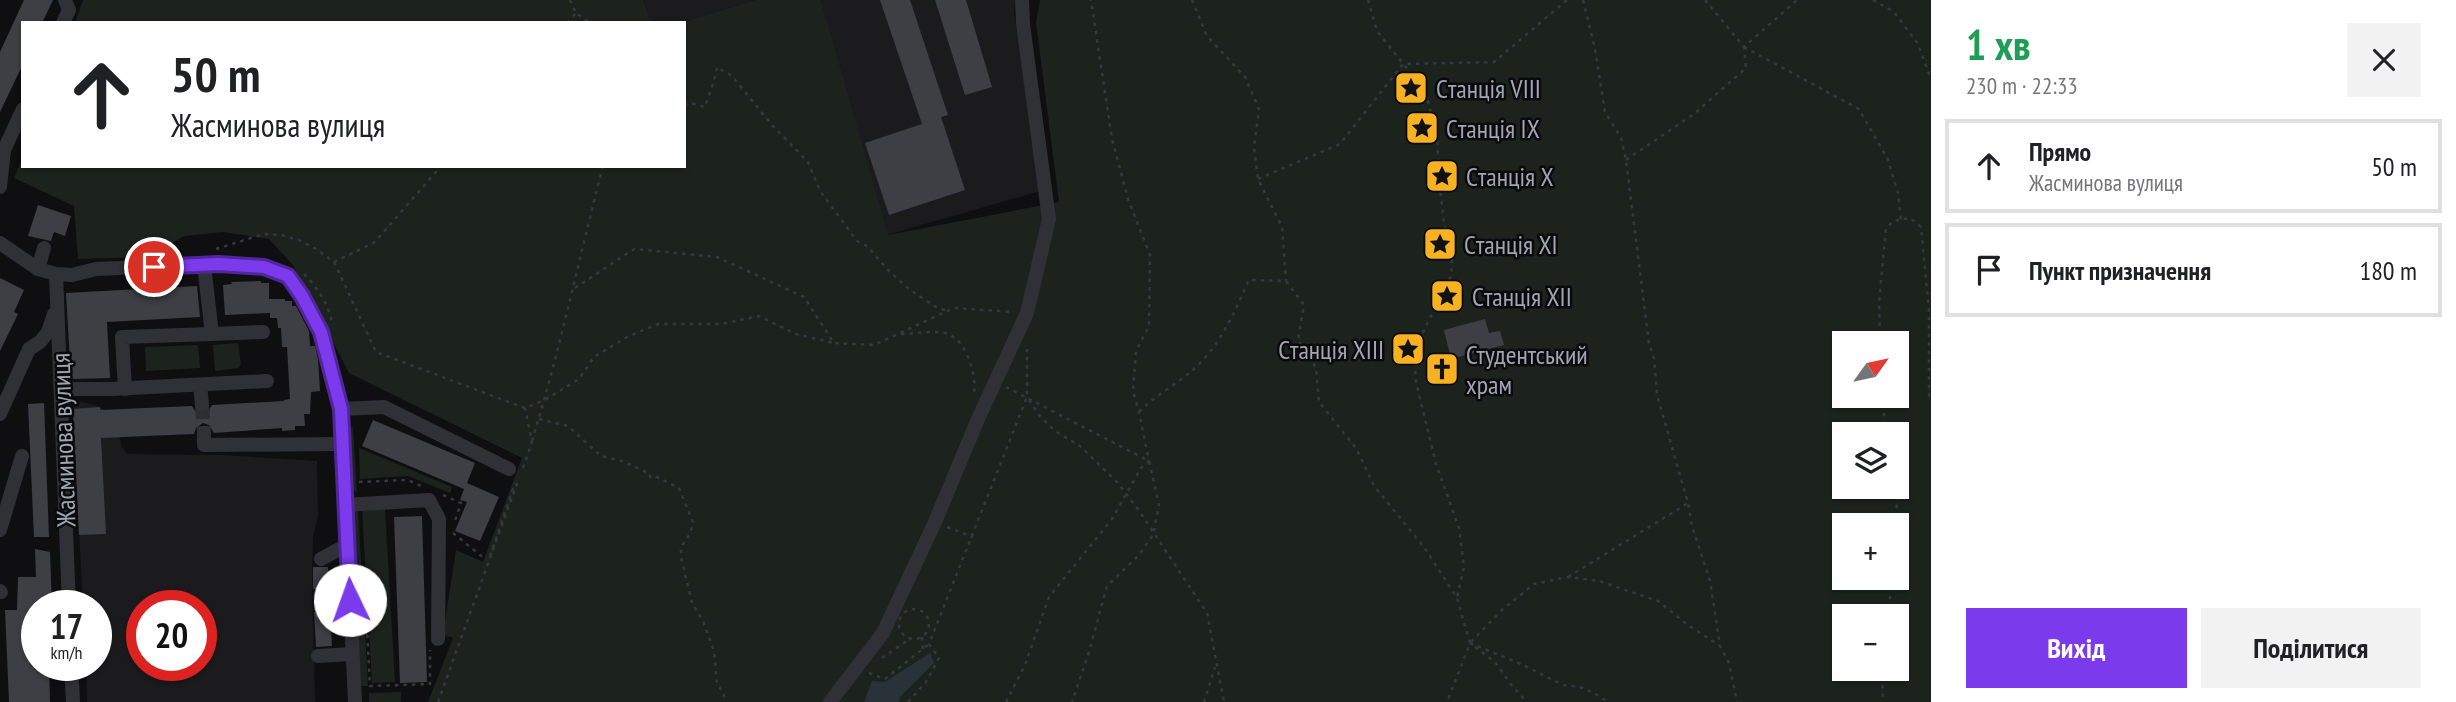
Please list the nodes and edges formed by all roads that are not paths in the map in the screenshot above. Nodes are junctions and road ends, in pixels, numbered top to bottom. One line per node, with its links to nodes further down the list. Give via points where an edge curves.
1 (65, 0): 3 (street, via 69,10)
2 (1022, 0): 37 (street, via 1049,219 1027,313 883,633)
3 (64, 21)
4 (21, 113): 5 (street)
5 (2, 149): 6 (street)
6 (0, 187)
7 (0, 243): 10 (street)
8 (44, 248): 10 (street)
9 (206, 258): 11 (street); 14 (street); 20 (street, via 264,267 288,276 321,332)
10 (38, 269): 11 (street)
11 (56, 274): 12 (street, Жасминова вулиця)
12 (57, 299): 17 (street, Жасминова вулиця); 21 (street, via 48,332 29,349)
13 (263, 332): 14 (street)
14 (212, 334): 18 (street, via 122,337)
15 (267, 381): 16 (street)
16 (200, 385): 18 (street); 19 (street)
17 (61, 389): 18 (street); 30 (street, Жасминова вулиця)
18 (125, 389)
19 (202, 405)
20 (341, 409): 23 (street); 25 (street, via 384,407)
21 (0, 414)
22 (204, 433): 23 (street, via 204,445)
23 (342, 444): 26 (street)
24 (22, 456): 27 (street)
25 (509, 469)
26 (353, 505): 28 (street); 31 (street, via 429,500 439,519)
27 (0, 530)
28 (347, 545): 29 (street); 32 (street)
29 (321, 559)
30 (68, 590)
31 (434, 642)
32 (352, 654): 33 (street); 36 (street)
33 (318, 656)
34 (72, 681): 35 (street)
35 (73, 702)
36 (355, 702)
37 (830, 702)

